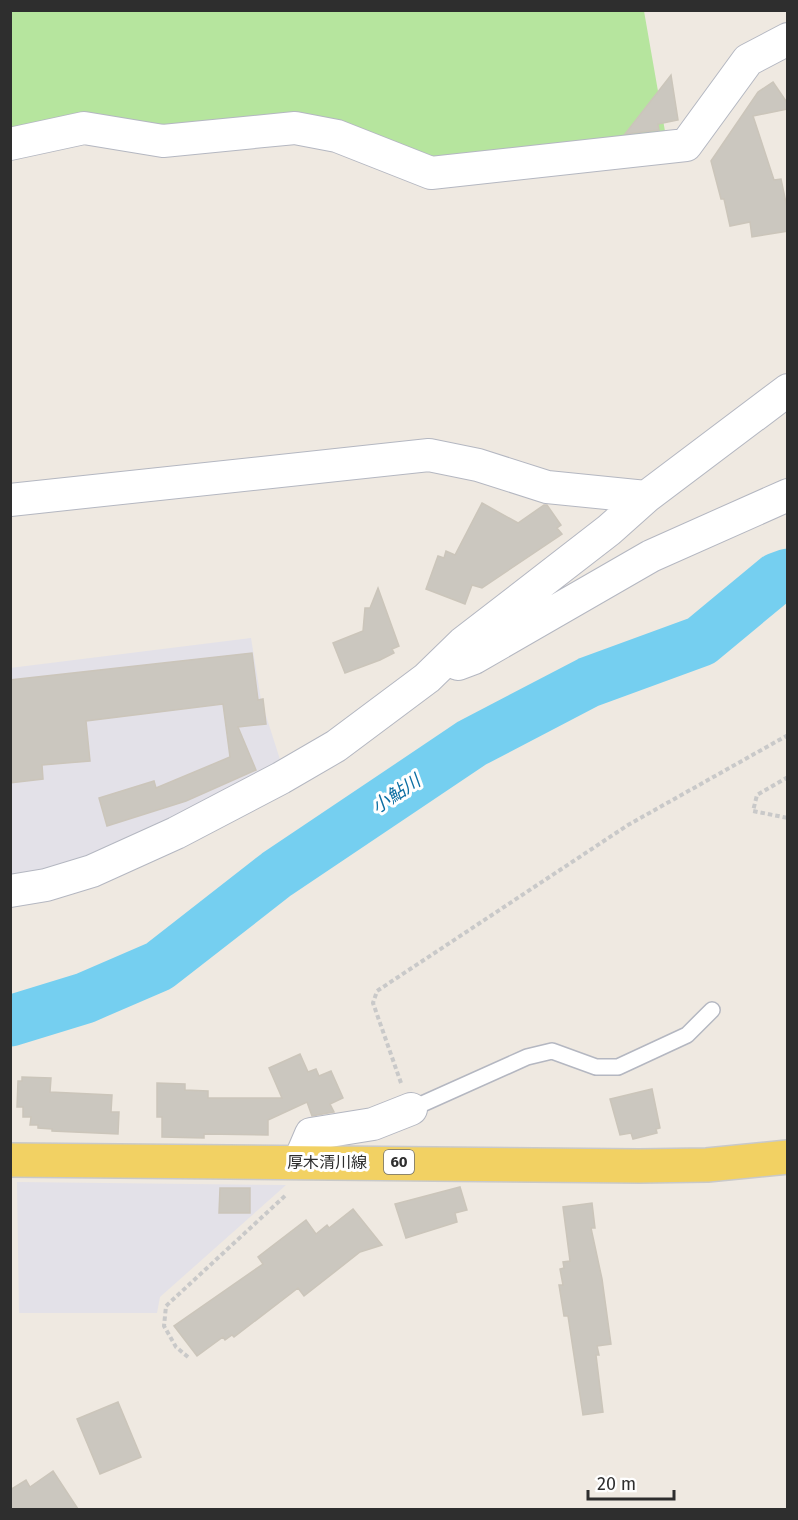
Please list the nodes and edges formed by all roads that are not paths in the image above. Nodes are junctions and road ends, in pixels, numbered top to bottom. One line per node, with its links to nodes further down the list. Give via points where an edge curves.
1 (788, 39): 2 (street, via 748,60 686,145 431,173 337,136 295,128 163,141 84,128)
2 (10, 144)
3 (788, 390): 6 (street)
4 (788, 495): 7 (street)
5 (10, 500): 6 (street, via 429,455)
6 (635, 506): 7 (street); 8 (street, via 463,643)
7 (651, 556): 8 (street, via 474,658)
8 (427, 678): 9 (street, via 336,746 176,834 92,871)
9 (10, 891)
10 (712, 1010): 11 (lane, via 687,1035 618,1067 596,1067 552,1051 527,1057)
11 (401, 1107): 14 (street, via 373,1124 311,1134)
12 (788, 1157): 14 (main road, 厚木清川線 / 60, via 707,1165)
13 (10, 1160): 14 (main road, 厚木清川線 / 60)
14 (299, 1161)

